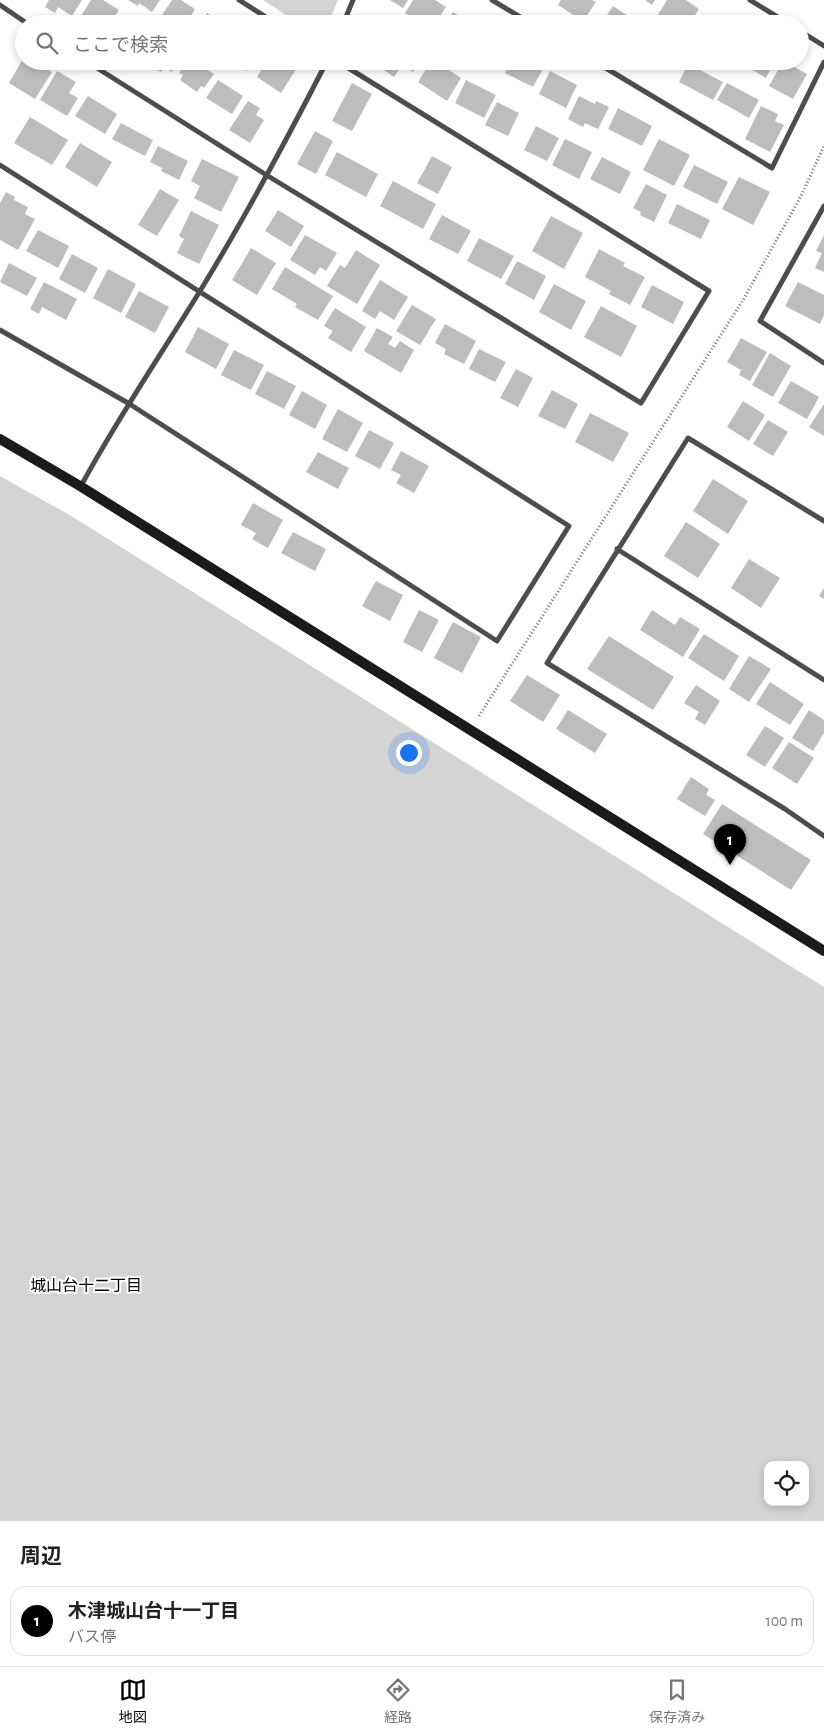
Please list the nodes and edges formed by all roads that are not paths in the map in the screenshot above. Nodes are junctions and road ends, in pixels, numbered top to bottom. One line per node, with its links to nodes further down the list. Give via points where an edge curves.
1 (239, 0): 7 (street)
2 (353, 0): 8 (street)
3 (492, 0): 9 (street)
4 (750, 0): 10 (street)
5 (0, 5): 6 (street)
6 (15, 15)
7 (263, 15)
8 (347, 15)
9 (517, 15)
10 (774, 15)
11 (809, 37): 12 (street)
12 (824, 46)
13 (824, 62): 17 (street, via 772,168)
14 (100, 70): 19 (street)
15 (322, 70): 19 (street)
16 (352, 70): 19 (street, via 709,291 641,403)
17 (609, 70)
18 (0, 165): 21 (street)
19 (268, 176): 21 (street)
20 (824, 206): 23 (street, via 760,321)
21 (200, 292): 24 (street); 24 (street, via 569,526 497,641)
22 (0, 330): 24 (street)
23 (824, 363)
24 (128, 403): 26 (street)
25 (0, 439): 26 (street)
26 (80, 486): 31 (street)
27 (824, 521): 28 (street, via 688,438)
28 (617, 549): 29 (street); 30 (street, via 547,663)
29 (824, 680)
30 (824, 836)
31 (824, 951)

